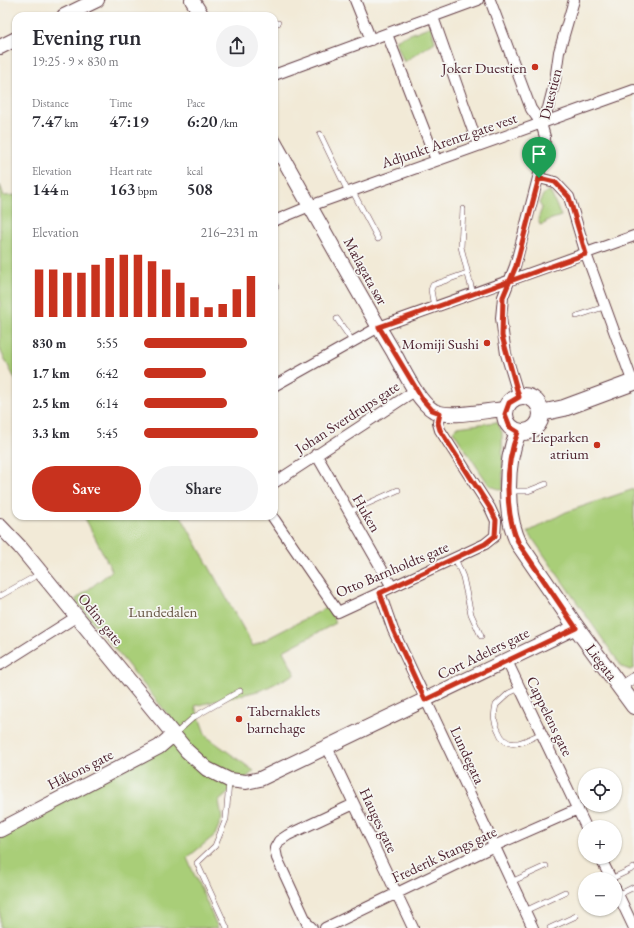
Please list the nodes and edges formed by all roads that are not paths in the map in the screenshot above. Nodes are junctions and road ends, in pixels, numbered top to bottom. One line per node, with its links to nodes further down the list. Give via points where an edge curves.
1 (97, 0): 7 (street)
2 (192, 0): 8 (street)
3 (355, 0): 11 (street)
4 (478, 0): 9 (street)
5 (490, 0): 16 (street, via 531,109)
6 (574, 0): 16 (street, Duestien, via 559,52 556,81)
7 (72, 12)
8 (200, 12)
9 (433, 17): 10 (street); 18 (street)
10 (388, 34): 11 (street); 20 (street)
11 (371, 40): 14 (street)
12 (12, 41): 13 (street)
13 (0, 47)
14 (278, 74)
15 (634, 90): 16 (street, Adjunkt Arentz gate vest)
16 (541, 123): 18 (street, Adjunkt Arentz gate vest); 21 (street, Duestien, via 545,137)
17 (320, 134): 22 (lane)
18 (478, 145): 20 (street, Adjunkt Arentz gate vest)
19 (278, 149): 23 (street, Mælagata sør)
20 (436, 160): 22 (street, Adjunkt Arentz gate vest)
21 (539, 178): 28 (street, via 555,182 569,197); 30 (street, Duestien, via 516,266)
22 (350, 191): 23 (street, Adjunkt Arentz gate vest); 27 (lane)
23 (310, 206): 25 (street, Adjunkt Arentz gate vest); 36 (street, Mælagata sør)
24 (463, 209): 29 (lane, via 461,247)
25 (278, 219)
26 (634, 236): 28 (street)
27 (378, 239)
28 (586, 254): 30 (street); 32 (street)
29 (467, 273): 31 (lane); 33 (lane, via 433,285 431,290)
30 (508, 282): 31 (street); 41 (street, Duestien, via 503,297 502,336)
31 (473, 294): 33 (street)
32 (604, 306): 34 (lane); 38 (street)
33 (434, 308): 36 (street)
34 (577, 316)
35 (337, 319): 37 (lane)
36 (379, 327): 37 (street); 40 (street, Mælagata sør)
37 (353, 342): 39 (street)
38 (634, 382): 44 (main road, via 564,408)
39 (278, 384)
40 (416, 390): 43 (street, Mælagata sør, via 427,405); 46 (street, Johan Sverdrups gate)
41 (519, 397): 42 (main road, via 509,403); 44 (main road, via 525,396 535,401)
42 (506, 409): 43 (street); 45 (main road, via 507,423)
43 (440, 413): 54 (street, Otto Barnholdts gate, via 440,430 496,520 495,536 485,544)
44 (541, 413): 45 (main road, via 534,428)
45 (518, 432): 50 (main road, via 510,454)
46 (316, 454): 47 (street, Johan Sverdrups gate); 51 (street, Huken)
47 (278, 480)
48 (546, 484): 50 (lane, via 528,491)
49 (398, 490): 51 (lane)
50 (509, 491): 60 (main road, Liegata, via 510,517 517,539)
51 (349, 512): 56 (street, Huken)
52 (275, 520): 57 (street, Otto Barnholdts gate, via 338,612)
53 (0, 526): 55 (street, Odins gate)
54 (455, 558): 56 (street, Otto Barnholdts gate); 61 (lane, via 463,577 471,614)
55 (41, 573): 58 (lane); 59 (street, Odins gate)
56 (392, 587): 57 (street, Otto Barnholdts gate)
57 (380, 593): 68 (street, Lundegata, via 393,630)
58 (0, 596)
59 (76, 617): 63 (street); 71 (street, Odins gate)
60 (576, 628): 62 (street, Cort Adelers gate); 65 (main road, Liegata)
61 (481, 636)
62 (507, 661): 66 (street, Cappelens gate); 68 (street, Cort Adelers gate)
63 (0, 666)
64 (634, 678): 65 (street)
65 (620, 687): 69 (main road, Liegata)
66 (520, 688): 70 (street, Cappelens gate); 70 (lane, via 509,693 496,705 494,721 501,739 517,744)
67 (240, 692): 71 (lane, via 194,717)
68 (425, 700): 72 (street, Cort Adelers gate); 77 (street, Lundegata)
69 (634, 706)
70 (542, 733): 75 (street, Cappelens gate)
71 (173, 735): 73 (street, Cort Adelers gate, via 207,769); 76 (street, Håkons gate, via 159,747)
72 (328, 747): 73 (street, Cort Adelers gate, via 260,779 246,782); 74 (street, Hauges gate)
73 (229, 780): 89 (lane, via 226,819 215,846 197,863)
74 (354, 804): 85 (street, Hauges gate); 90 (street, via 288,835 279,841 275,848 277,858 307,923)
75 (578, 809): 77 (street, Frederik Stangs gate)
76 (0, 830)
77 (494, 846): 81 (street, Lundegata); 85 (street, Frederik Stangs gate)
78 (546, 866): 81 (lane)
79 (634, 868): 80 (lane)
80 (622, 874)
81 (511, 882): 87 (street, Lundegata)
82 (634, 888): 83 (lane)
83 (622, 890)
84 (565, 892): 87 (lane)
85 (397, 893): 91 (street, Frederik Stangs gate); 92 (street, Hauges gate)
86 (622, 902): 95 (street)
87 (525, 911): 93 (street, Lundegata)
88 (576, 916): 94 (lane)
89 (227, 928)
90 (312, 928)
91 (325, 928)
92 (413, 928)
93 (533, 928)
94 (550, 928)
95 (634, 928)

